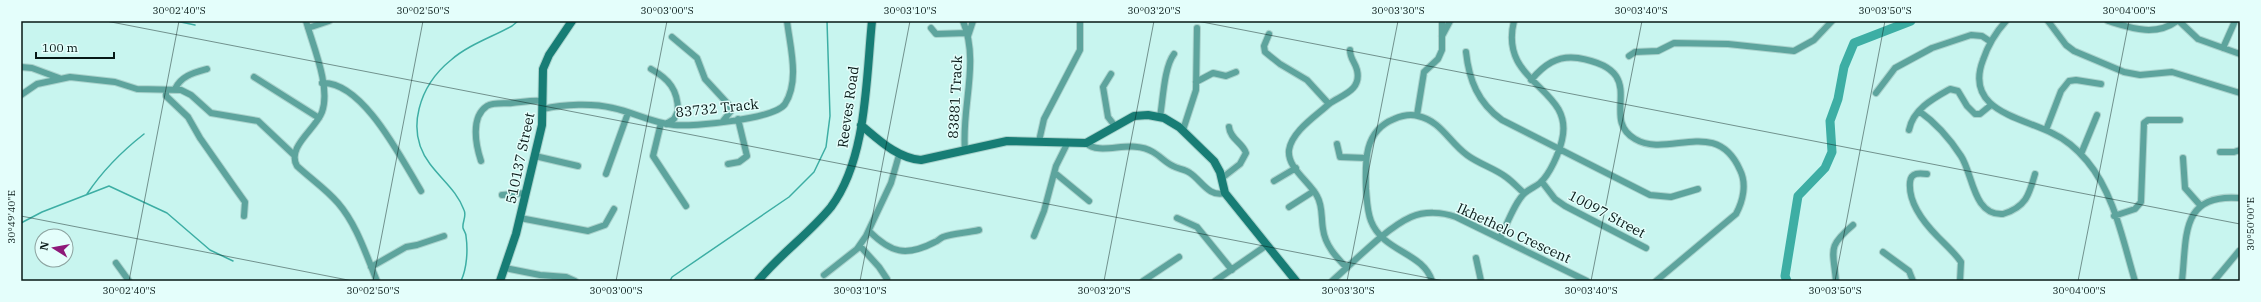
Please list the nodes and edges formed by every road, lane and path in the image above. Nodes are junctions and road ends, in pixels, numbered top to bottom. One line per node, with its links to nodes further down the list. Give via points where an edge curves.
1 (306, 21): 18 (street)
2 (328, 21): 18 (street)
3 (572, 21): 49 (street, 510137 Street, via 545,64 542,80)
4 (787, 21): 57 (street, 83732 Track, via 793,64 788,98 776,112)
5 (872, 21): 61 (street, Reeves Road)
6 (963, 21): 22 (street, 83881 Track)
7 (974, 21): 22 (street)
8 (1080, 21): 67 (street, via 1080,50 1044,119)
9 (1442, 21): 23 (street)
10 (1450, 21): 23 (street)
11 (1514, 21): 39 (street, via 1515,57)
12 (1832, 21): 31 (street, via 1814,40 1794,52 1728,44 1674,42 1658,51 1635,52)
13 (2006, 21): 25 (street)
14 (2048, 21): 46 (street, via 2070,49 2124,72 2140,75 2172,72)
15 (2108, 21): 16 (street, via 2142,30 2163,28)
16 (2178, 21): 26 (street, via 2193,36)
17 (2235, 21): 26 (street)
18 (308, 28): 41 (street)
19 (931, 28): 22 (street, via 936,34)
20 (1197, 28): 40 (street)
21 (1269, 34): 48 (street, via 1264,46 1265,52 1306,80)
22 (968, 35): 73 (street, 83881 Track, via 971,74 965,118)
23 (1442, 36): 54 (street, via 1440,55 1423,76)
24 (672, 37): 59 (street, via 693,53 708,84 729,105 731,112)
25 (1991, 42): 45 (street, via 1982,36 1971,34 1932,48 1895,68); 50 (street, via 1982,62 1980,75 1982,90)
26 (2224, 48): 30 (street)
27 (1350, 50): 48 (street, via 1350,59 1357,72 1355,85 1350,92)
28 (1466, 52): 71 (street, via 1474,87 1490,110 1502,120)
29 (1174, 54): 55 (street, via 1170,61)
30 (2240, 54)
31 (1629, 56)
32 (21, 67): 38 (street)
33 (651, 68): 60 (street, via 665,78 675,90 678,111 674,119)
34 (207, 70): 43 (street, via 186,77)
35 (1236, 72): 40 (street, via 1226,76 1214,73)
36 (1111, 74): 62 (street, via 1103,87 1108,117)
37 (254, 77): 56 (street)
38 (61, 78): 44 (street, via 84,77 134,88); 47 (street, via 37,84)
39 (1531, 80): 71 (street, via 1552,98 1559,110 1563,129); 142 (street, via 1548,64 1560,58 1572,57 1603,64 1616,75 1621,88 1622,124 1635,139 1653,144 1708,142 1724,150 1735,162 1742,176 1744,190 1736,214)
40 (1196, 82): 64 (street, via 1195,94)
41 (322, 83): 56 (street, via 323,103); 93 (street, via 335,84 372,112)
42 (2101, 84): 66 (street, via 2068,81 2061,91)
43 (175, 89): 44 (street); 76 (street, via 191,95 211,113 258,121)
44 (166, 90): 105 (street, via 166,96 188,117 245,202)
45 (1876, 93)
46 (2240, 93)
47 (21, 95)
48 (1329, 104): 84 (street, via 1298,132 1292,141 1289,155)
49 (543, 105): 52 (street, 83732 Track, via 608,107); 78 (street, 510137 Street); 81 (street, 83732 Track, via 531,100 493,105 484,109 475,137)
50 (1991, 105): 51 (street, via 1980,114 1975,114 1958,91 1953,89 1929,101); 66 (street)
51 (1919, 111): 65 (street); 88 (street, via 1935,123 1961,156 1977,196 1990,211 2002,214 2024,202)
52 (628, 114): 60 (street, 83732 Track); 86 (street)
53 (2097, 115): 75 (street)
54 (1417, 116): 79 (street, via 1396,118 1385,124 1371,139); 97 (street, via 1435,123 1466,154 1507,177)
55 (1160, 117): 62 (street, via 1134,116); 64 (street, via 1173,122)
56 (319, 118): 76 (street, via 299,144)
57 (738, 119): 59 (street, 83732 Track); 82 (street, via 746,157 739,162)
58 (2180, 120): 106 (street, via 2148,120 2144,123 2140,202 2135,209)
59 (723, 121): 60 (street, 83732 Track, via 688,125)
60 (663, 123): 102 (street, via 653,156)
61 (861, 125): 77 (street); 134 (street, Reeves Road, via 851,168 832,205)
62 (1115, 126): 69 (street)
63 (1229, 127): 89 (street, via 1232,137 1246,154 1240,164)
64 (1183, 130): 89 (street, via 1214,161)
65 (1909, 130)
66 (2046, 130): 75 (street, via 2065,140)
67 (1040, 141): 68 (street); 73 (street, via 1007,141)
68 (1068, 142): 69 (street); 85 (street, via 1056,166)
69 (1086, 143): 96 (street, via 1094,148 1133,145 1146,149 1173,166 1192,174 1210,191 1216,194)
70 (1337, 144): 79 (street, via 1340,157)
71 (1559, 149): 91 (street); 92 (street, via 1650,196 1671,197)
72 (2240, 150): 74 (street)
73 (965, 151): 77 (street, via 926,160 909,159)
74 (2220, 152)
75 (2081, 154): 106 (street, via 2101,181)
76 (294, 155): 124 (street, via 297,166 326,190 343,209 355,228)
77 (899, 155): 111 (street, via 891,183)
78 (535, 156): 83 (street); 95 (street, 510137 Street)
79 (1366, 158): 114 (street, via 1368,214)
80 (2183, 158): 101 (street, via 2184,188)
81 (481, 161)
82 (728, 164)
83 (578, 166)
84 (1296, 168): 90 (street); 94 (street)
85 (1056, 173): 100 (street); 113 (street)
86 (606, 174)
87 (1927, 174): 145 (street, via 1913,176 1910,181 1910,197 1927,224 1962,262)
88 (2035, 174)
89 (1222, 178): 96 (street)
90 (1274, 181)
91 (1542, 182): 97 (street); 118 (street, 10097 Street, via 1555,199 1565,206)
92 (1698, 189)
93 (421, 191)
94 (1314, 191): 103 (street); 126 (street, via 1320,204 1326,240)
95 (526, 193): 98 (street); 107 (street, 510137 Street)
96 (1225, 193): 116 (street)
97 (1524, 193): 115 (street)
98 (502, 196)
99 (2240, 198): 101 (street, via 2218,197)
100 (1089, 201)
101 (2200, 205): 147 (street, via 2188,224)
102 (686, 206)
103 (1289, 207)
104 (614, 209): 107 (street, via 605,225 588,231)
105 (244, 216)
106 (2114, 216): 146 (street)
107 (520, 218): 125 (street, 510137 Street)
108 (1177, 218): 127 (street, via 1197,227)
109 (1854, 226): 143 (street, via 1837,239 1834,245)
110 (979, 230): 111 (street, via 943,237 934,243 904,252 885,246)
111 (869, 231): 117 (street)
112 (444, 236): 124 (street, via 406,247)
113 (1034, 236)
114 (1382, 238): 115 (street, Ikhethelo Crescent, via 1411,217 1430,213 1452,216); 126 (street, Ikhethelo Crescent); 139 (street, via 1390,246 1422,264)
115 (1500, 238): 141 (street, Ikhethelo Crescent)
116 (1267, 245): 127 (street); 137 (street)
117 (860, 246): 128 (street); 129 (street, via 876,263)
118 (1646, 248)
119 (2239, 250): 148 (street)
120 (1883, 252): 144 (street, via 1909,272)
121 (1179, 257): 135 (street)
122 (1476, 258): 140 (street)
123 (116, 263): 130 (street)
124 (371, 267): 131 (street)
125 (505, 268): 132 (street, 510137 Street); 133 (street, via 540,276 566,277)
126 (1347, 268): 138 (street, Ikhethelo Crescent)
127 (1232, 270): 136 (street)
128 (824, 275)
129 (886, 279)
130 (130, 281)
131 (377, 281)
132 (500, 281)
133 (576, 281)
134 (758, 281)
135 (1143, 281)
136 (1215, 281)
137 (1296, 281)
138 (1332, 281)
139 (1432, 281)
140 (1481, 281)
141 (1587, 281)
142 (1656, 281)
143 (1836, 281)
144 (1913, 281)
145 (1960, 281)
146 (2135, 281)
147 (2182, 281)
148 (2214, 281)

